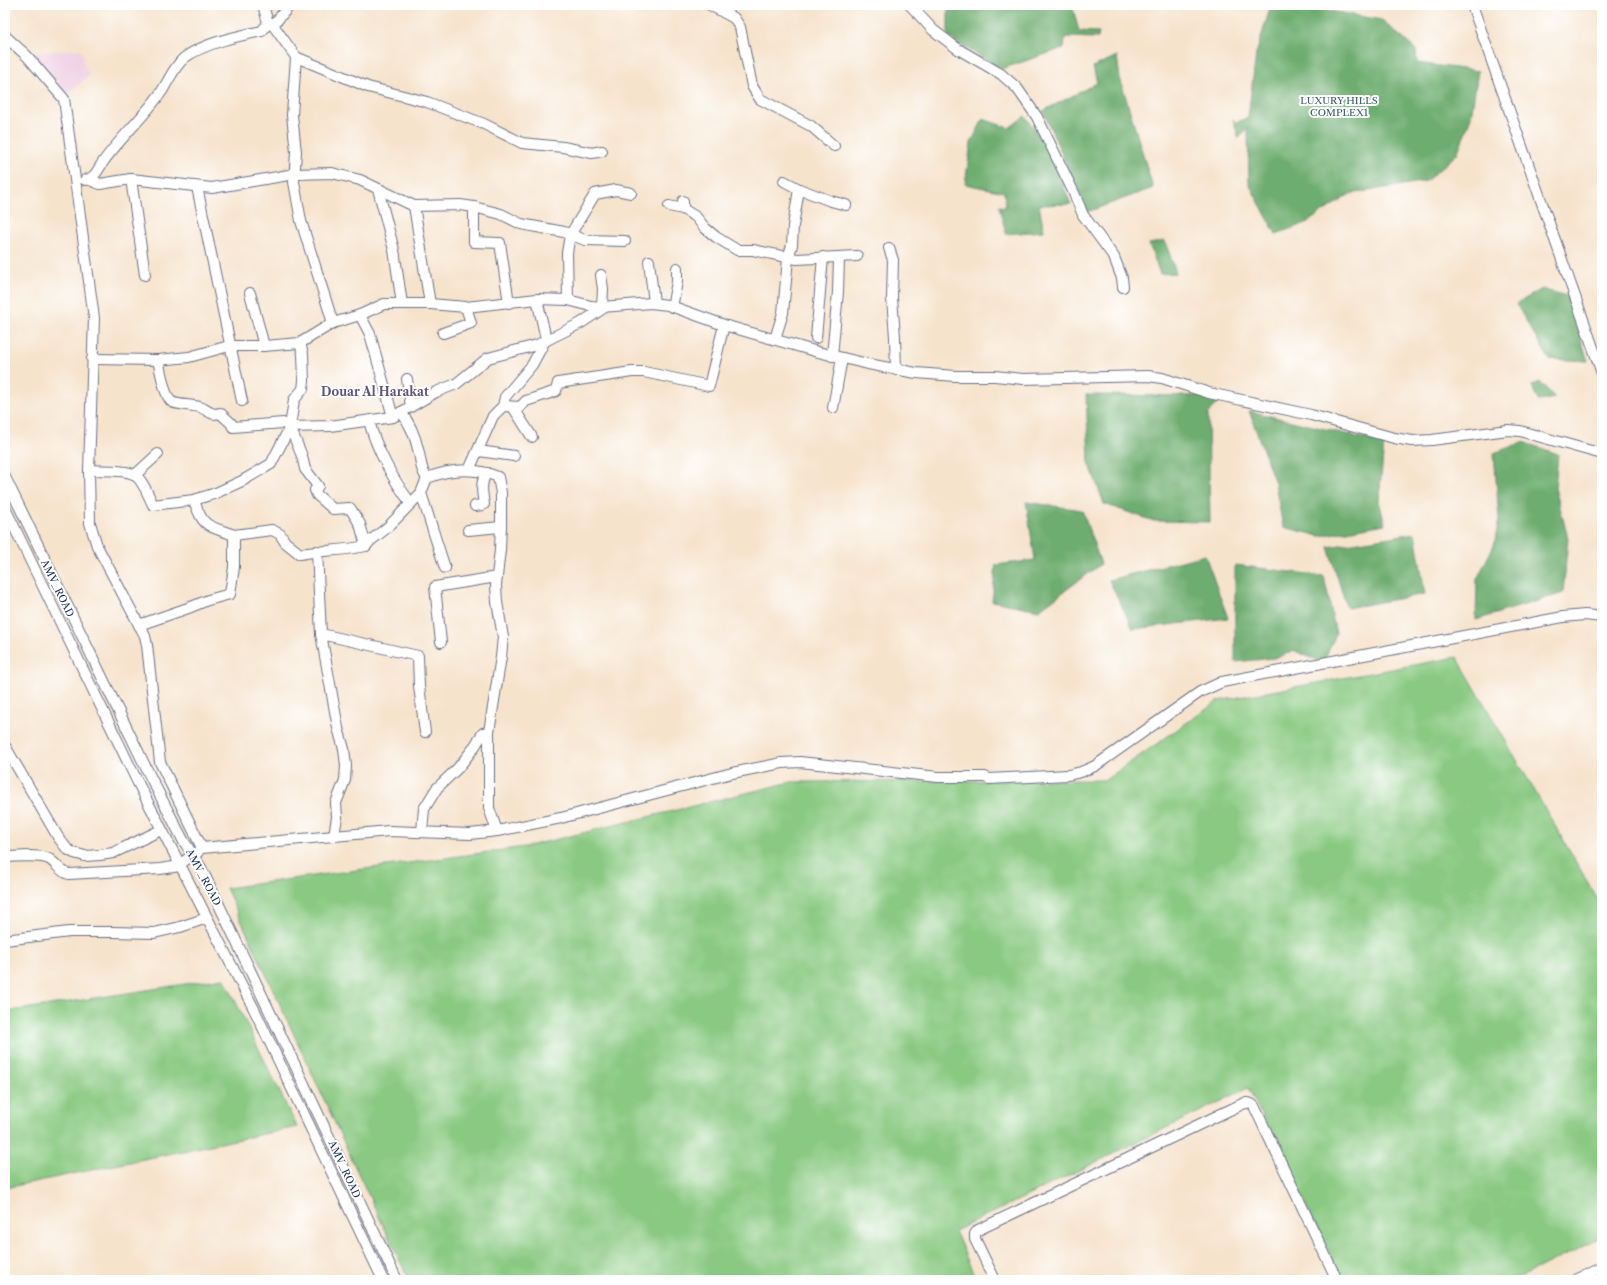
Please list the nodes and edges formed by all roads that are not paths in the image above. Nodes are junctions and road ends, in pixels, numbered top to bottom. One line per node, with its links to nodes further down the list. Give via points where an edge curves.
1 (262, 5): 6 (street)
2 (290, 5): 6 (street)
3 (710, 5): 9 (street, via 734,18 740,26 752,86 760,99 811,126)
4 (910, 5): 35 (street, via 933,30 958,49 1002,74 1017,88 1037,117 1084,215 1114,257)
5 (1472, 5): 61 (street)
6 (270, 24): 8 (street); 13 (street, via 262,31 218,42 182,60 162,91)
7 (5, 36): 15 (street, via 27,56 64,99)
8 (296, 57): 10 (street, via 368,87 427,102 484,124 522,143 592,153); 11 (street, via 292,115 296,152)
9 (834, 146)
10 (602, 151)
11 (295, 174): 16 (street, via 212,188); 17 (street, via 332,173 360,180); 47 (street, via 294,182 301,221)
12 (131, 179): 13 (street, via 100,184); 16 (street); 33 (street)
13 (90, 180): 15 (street)
14 (784, 181): 18 (street)
15 (76, 182): 58 (street, via 94,318)
16 (197, 187): 54 (street)
17 (378, 189): 21 (street); 40 (street, via 394,250)
18 (799, 189): 20 (street); 30 (street, via 792,246)
19 (631, 193): 24 (street, via 616,190 595,194)
20 (846, 205)
21 (414, 206): 23 (street); 41 (street)
22 (668, 206): 30 (street, via 683,205 705,228 737,250 753,250)
23 (474, 207): 24 (street, via 501,214 521,224); 39 (street, via 474,242 500,243)
24 (570, 235): 25 (street, via 585,240); 38 (street, via 567,253)
25 (625, 242)
26 (889, 248): 60 (street, via 893,260 892,298)
27 (857, 256): 29 (street)
28 (823, 257): 29 (street); 30 (street); 50 (street)
29 (839, 257): 56 (street)
30 (788, 258): 52 (street, via 783,313)
31 (649, 261): 42 (street)
32 (677, 268): 45 (street)
33 (146, 275)
34 (601, 275): 44 (street)
35 (1123, 287)
36 (250, 293): 55 (street)
37 (537, 299): 38 (street); 39 (street); 51 (street)
38 (568, 300): 44 (street)
39 (509, 303): 43 (street)
40 (402, 304): 41 (street); 46 (street, via 384,304)
41 (430, 304): 43 (street)
42 (654, 304): 44 (street); 45 (street)
43 (466, 307): 49 (street, via 471,322)
44 (604, 307): 51 (street, via 581,323)
45 (672, 307): 48 (street)
46 (360, 315): 47 (street); 67 (street, via 370,334)
47 (333, 323): 53 (street)
48 (724, 325): 52 (street); 65 (street, via 709,386 644,372 632,372 558,383 556,390 526,401 520,407)
49 (443, 333)
50 (816, 338)
51 (546, 339): 64 (street, via 537,345 488,358 456,384); 65 (street, via 532,365 504,397)
52 (775, 339): 56 (street)
53 (300, 343): 55 (street); 69 (street, via 304,381 303,389 294,400)
54 (229, 346): 55 (street); 59 (street, via 189,357); 63 (street)
55 (264, 346)
56 (832, 356): 57 (street)
57 (842, 358): 60 (street); 66 (street)
58 (92, 359): 59 (street); 75 (street)
59 (158, 360): 69 (street, via 172,402 203,408 215,415 220,413 233,427 283,423)
60 (896, 370): 73 (street, via 1022,379 1148,376 1209,393 1311,415 1394,438 1412,441 1432,440 1508,430)
61 (1602, 373)
62 (407, 379): 64 (street)
63 (242, 401)
64 (411, 407): 67 (street)
65 (508, 407): 70 (street); 71 (street, via 493,416)
66 (833, 408)
67 (397, 414): 68 (street); 80 (street, via 411,429)
68 (369, 420): 69 (street, via 330,426); 83 (street, via 391,474)
69 (290, 427): 82 (street, via 271,464 242,481); 89 (street, via 305,469 318,486 315,490 317,495 333,509 350,508 360,524)
70 (532, 437)
71 (479, 450): 74 (street); 76 (street)
72 (158, 454): 78 (street)
73 (1602, 454)
74 (514, 456)
75 (89, 470): 78 (street); 94 (street, via 90,523 94,537)
76 (469, 470): 77 (street); 80 (street, via 452,471)
77 (487, 473): 84 (street, via 483,477 484,504); 86 (street, via 498,477 501,493)
78 (135, 475): 82 (street, via 153,504)
79 (5, 477): 106 (street, AMV_ROAD, via 151,778)
80 (427, 478): 81 (street)
81 (421, 492): 83 (street); 91 (street)
82 (194, 500): 88 (street, via 203,522)
83 (410, 502): 89 (street, via 388,527)
84 (475, 506)
85 (5, 508): 100 (street)
86 (501, 527): 87 (street); 92 (street)
87 (468, 530)
88 (234, 535): 90 (street, via 272,530 280,534 285,542 300,554); 94 (street, via 234,567 230,594)
89 (366, 546): 90 (street)
90 (317, 551): 95 (street)
91 (445, 568)
92 (497, 577): 96 (street, via 435,587); 98 (street, via 497,602 503,637)
93 (1602, 617): 102 (street, via 1563,617 1222,682 1200,692 1095,766 1075,774 989,779 938,777 800,762 782,763 561,818)
94 (139, 625): 104 (street, via 144,632 147,646 160,762)
95 (321, 634): 97 (street, via 418,656); 103 (street, via 346,766 345,780 336,803)
96 (441, 642)
97 (425, 732)
98 (489, 732): 101 (street, via 483,733 458,768 437,788 424,809); 102 (street, via 489,808)
99 (5, 746): 100 (street, via 58,836 67,849 74,853 85,856 108,855)
100 (161, 830): 107 (street)
101 (422, 831): 102 (street, via 470,834); 103 (street)
102 (498, 831)
103 (334, 836): 104 (street)
104 (202, 848): 106 (street)
105 (5, 857): 107 (street, via 46,858 69,874)
106 (194, 857): 107 (street, via 184,860); 108 (street, AMV_ROAD)
107 (180, 866): 109 (street)
108 (214, 895): 109 (street, via 210,902); 112 (street, AMV_ROAD)
109 (199, 901): 110 (street)
110 (207, 918): 111 (street, via 158,933 69,932); 113 (street)
111 (5, 940)
112 (266, 1003): 113 (street); 114 (street, AMV_ROAD)
113 (254, 1009): 115 (street)
114 (274, 1022): 115 (street); 118 (street, AMV_ROAD)
115 (263, 1028): 117 (street)
116 (1602, 1268): 121 (street)
117 (383, 1280)
118 (398, 1280)
119 (995, 1280): 120 (street, via 975,1239 974,1234 978,1230 1246,1103 1254,1106)
120 (1337, 1280)
121 (1576, 1280)

